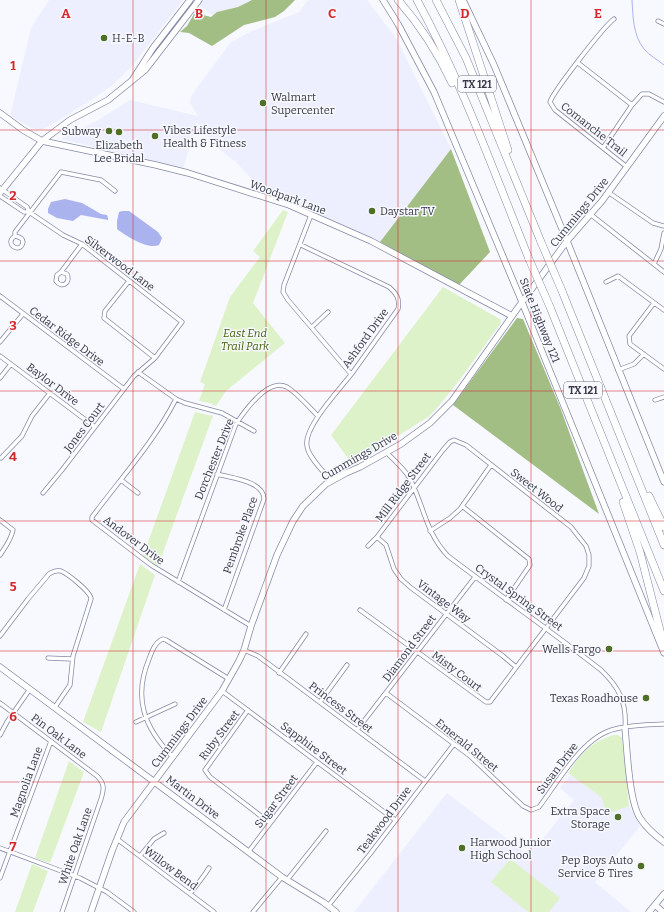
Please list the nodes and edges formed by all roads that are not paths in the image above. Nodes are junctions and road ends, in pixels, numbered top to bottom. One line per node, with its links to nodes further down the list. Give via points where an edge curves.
1 (200, 0): 9 (street)
2 (384, 0): 45 (street, State Highway 121, via 434,92)
3 (398, 0): 23 (highway, via 421,28 445,68 486,161)
4 (417, 0): 23 (highway, TX 121, via 440,45)
5 (436, 0): 25 (highway, TX 121, via 466,58)
6 (459, 0): 25 (highway, via 512,162)
7 (463, 0): 36 (street, via 494,65)
8 (189, 1): 9 (street); 13 (street)
9 (194, 6): 14 (street)
10 (614, 19): 15 (street, via 600,32)
11 (658, 21): 12 (street)
12 (664, 24)
13 (162, 37): 14 (street); 16 (street)
14 (168, 42): 16 (street)
15 (578, 63): 18 (street); 22 (street, Comanche Trail, via 551,98 551,104)
16 (133, 79): 21 (street, via 108,100 70,120)
17 (664, 102): 18 (street, via 645,93)
18 (632, 105): 22 (street)
19 (0, 113): 21 (street, Woodpark Lane)
20 (664, 116): 24 (street, Cummings Drive)
21 (42, 141): 26 (street); 32 (street, Woodpark Lane, via 188,173 289,205)
22 (603, 148): 24 (street, Comanche Trail)
23 (492, 166): 76 (highway, TX 121, bridge)
24 (627, 167): 28 (street, Cummings Drive)
25 (512, 171): 77 (highway, TX 121, bridge)
26 (1, 190): 30 (street, via 27,207)
27 (115, 191): 30 (street, via 101,180 61,172)
28 (608, 192): 31 (street, Cummings Drive); 33 (street, via 653,223)
29 (0, 196): 30 (street, via 24,212)
30 (29, 212): 35 (street); 37 (street, Silverwood Lane, via 63,235)
31 (590, 214): 36 (street, Cummings Drive); 39 (street)
32 (311, 215): 38 (street); 50 (street, Woodpark Lane, via 371,241)
33 (664, 226)
34 (664, 233): 39 (street)
35 (15, 236)
36 (567, 241): 45 (street, Cummings Drive); 59 (street)
37 (82, 244): 40 (street); 42 (street, Silverwood Lane)
38 (300, 245): 52 (street, via 283,292); 61 (street, Ashford Drive, via 380,282 398,297 398,309)
39 (654, 264): 41 (street)
40 (62, 272)
41 (664, 272)
42 (129, 282): 51 (street, Silverwood Lane); 56 (street, via 105,311 104,318)
43 (606, 282): 46 (street, via 618,276)
44 (0, 296): 49 (street, Cedar Ridge Drive)
45 (522, 302): 50 (street, Cummings Drive); 107 (street, State Highway 121)
46 (654, 303): 47 (street); 54 (street, via 629,336 630,344)
47 (664, 310)
48 (328, 312): 52 (street)
49 (23, 314): 53 (street); 63 (street, Cedar Ridge Drive)
50 (512, 316): 73 (street, Cummings Drive, via 452,401 430,423)
51 (182, 322): 56 (street, Jones Court)
52 (312, 326): 61 (street)
53 (0, 342)
54 (644, 354): 58 (street); 59 (street, via 634,364)
55 (0, 356): 57 (street, Baylor Drive)
56 (155, 358): 60 (street, Jones Court)
57 (11, 364): 62 (street); 64 (street, Baylor Drive)
58 (664, 369)
59 (618, 370): 81 (street)
60 (138, 372): 63 (street, Jones Court); 66 (street)
61 (352, 374): 68 (street, Ashford Drive)
62 (0, 378)
63 (124, 389): 70 (street, Jones Court)
64 (50, 393): 70 (street, Baylor Drive); 74 (street, via 32,416 22,436)
65 (664, 397): 67 (street)
66 (176, 399): 69 (street, via 217,411); 79 (street, Andover Drive, via 162,425)
67 (655, 400)
68 (318, 416): 69 (street, Dorchester Drive, via 294,392 281,385 264,392 252,402); 80 (street, Ashford Drive, via 310,430 306,446)
69 (238, 421): 71 (street); 78 (street, Dorchester Drive)
70 (95, 427): 83 (street, Jones Court)
71 (254, 431)
72 (454, 440): 75 (street, Sweet Wood, via 466,445); 82 (street, Mill Ridge Street)
73 (386, 452): 80 (street, Cummings Drive); 82 (street, Crystal Spring Street, via 405,471)
74 (1, 458)
75 (491, 465): 85 (street); 101 (street, Sweet Wood, via 549,510 580,537 586,546 589,555 584,578)
76 (616, 472): 95 (highway, TX 121); 104 (highway, via 618,487 640,552)
77 (635, 472): 87 (highway); 90 (highway, TX 121)
78 (217, 474): 94 (street, Dorchester Drive); 97 (street, Pembroke Place, via 249,482 264,494)
79 (121, 480): 84 (street); 94 (street, Andover Drive, via 92,520)
80 (331, 481): 100 (street, Cummings Drive, via 304,506 293,521)
81 (664, 482)
82 (413, 488): 88 (street, Crystal Spring Street); 89 (street, Mill Ridge Street)
83 (43, 493)
84 (138, 493)
85 (462, 506): 88 (street, via 450,518); 96 (street, via 529,559 530,565)
86 (0, 520): 92 (street, via 13,530 12,537)
87 (664, 527)
88 (430, 531): 93 (street, Crystal Spring Street, via 448,556)
89 (377, 537): 91 (street, Mill Ridge Street); 99 (street, Vintage Way, via 386,545 394,569 401,579)
90 (664, 545)
91 (368, 546)
92 (0, 554)
93 (475, 577): 96 (street, Crystal Spring Street); 99 (street, Diamond Street)
94 (178, 582): 97 (street, Andover Drive)
95 (664, 591)
96 (506, 600): 101 (street, Crystal Spring Street)
97 (224, 610): 100 (street, Andover Drive)
98 (360, 610): 106 (street, Misty Court)
99 (446, 614): 106 (street, Diamond Street); 112 (street, Vintage Way)
100 (252, 626): 105 (street, Cummings Drive)
101 (547, 628): 112 (street); 127 (street, Crystal Spring Street, via 601,670 615,685 626,714)
102 (306, 634): 113 (street)
103 (0, 636): 109 (street, via 49,574 63,572 91,596)
104 (664, 646)
105 (244, 650): 113 (street, Princess Street, via 258,656); 114 (street, Cummings Drive)
106 (417, 652): 112 (street, Misty Court, via 486,702 490,702); 117 (street, Diamond Street)
107 (664, 653)
108 (48, 658): 109 (street)
109 (72, 659): 121 (street, via 70,686)
110 (347, 665): 118 (street)
111 (0, 667): 115 (street, Martin Drive)
112 (516, 667)
113 (279, 673): 118 (street, Princess Street)
114 (229, 680): 116 (street, Cummings Drive); 124 (street, via 166,640 160,640 153,649 144,674 142,697)
115 (30, 689): 121 (street, Martin Drive); 123 (street)
116 (222, 691): 122 (street, Sapphire Street); 132 (street, Cummings Drive)
117 (386, 693): 128 (street, Diamond Street); 131 (street, Emerald Street)
118 (320, 702): 128 (street, Princess Street)
119 (0, 703): 123 (street, Pin Oak Lane)
120 (175, 704): 124 (street)
121 (55, 707): 134 (street, Martin Drive)
122 (248, 710): 133 (street, Sapphire Street); 139 (street, Ruby Street, via 205,770 210,777)
123 (13, 713): 129 (street); 130 (street, Pin Oak Lane)
124 (146, 718): 125 (street); 132 (street, via 150,730)
125 (136, 722)
126 (664, 724): 127 (street, Susan Drive)
127 (625, 728): 137 (street, Susan Drive, via 609,731 588,743); 143 (street, Crystal Spring Street, via 636,809 640,818)
128 (357, 730): 135 (street, Princess Street)
129 (0, 735)
130 (51, 741): 136 (street, Pin Oak Lane, via 97,776); 146 (street, Magnolia Lane)
131 (454, 744): 135 (street, Teakwood Drive); 137 (street, Emerald Street, via 523,806)
132 (173, 757): 134 (street, Cummings Drive)
133 (318, 762): 138 (street, Sapphire Street); 139 (street, Sugar Street)
134 (154, 781): 142 (street, Cummings Drive, via 124,822); 145 (street, Martin Drive)
135 (425, 781): 138 (street, Teakwood Drive)
136 (104, 786): 149 (street, White Oak Lane)
137 (535, 810)
138 (395, 820): 156 (street, Teakwood Drive)
139 (270, 823): 145 (street, Sugar Street)
140 (326, 830): 151 (street)
141 (164, 833): 147 (street, via 154,839)
142 (117, 839): 147 (street, Willow Bend); 152 (street, Cummings Drive)
143 (664, 842)
144 (0, 848): 146 (street)
145 (249, 851): 151 (street, Martin Drive)
146 (10, 852): 149 (street); 150 (street, Magnolia Lane)
147 (140, 856): 153 (street, Willow Bend)
148 (208, 868): 153 (street)
149 (74, 875): 152 (street); 157 (street, White Oak Lane)
150 (0, 878)
151 (284, 878): 156 (street, Martin Drive); 161 (street)
152 (99, 888): 158 (street, Cummings Drive); 159 (street)
153 (190, 894): 160 (street, Willow Bend)
154 (664, 894): 155 (street)
155 (655, 905): 163 (street); 164 (street)
156 (328, 906): 162 (street, Martin Drive)
157 (62, 912)
158 (91, 912)
159 (134, 912)
160 (214, 912)
161 (253, 912)
162 (336, 912)
163 (650, 912)
164 (663, 912)

